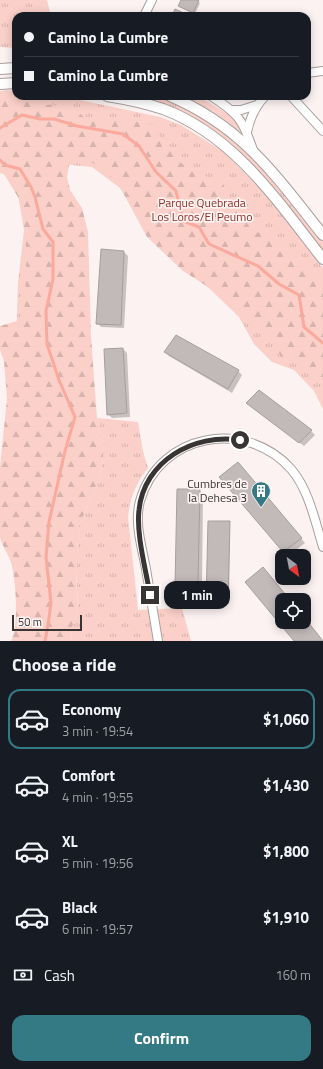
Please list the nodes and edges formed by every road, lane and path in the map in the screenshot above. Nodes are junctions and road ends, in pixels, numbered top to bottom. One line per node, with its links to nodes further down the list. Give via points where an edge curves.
1 (152, 0): 2 (street)
2 (146, 12)
3 (12, 68): 4 (street)
4 (0, 69)
5 (323, 71): 6 (street)
6 (311, 72)
7 (12, 83): 8 (street)
8 (0, 84)
9 (128, 100): 20 (street, via 163,109 195,125 220,142 258,177)
10 (179, 100): 18 (street, via 218,122)
11 (217, 100): 15 (street)
12 (261, 100): 14 (street)
13 (295, 100): 16 (street)
14 (257, 105): 15 (street); 17 (street)
15 (232, 110): 17 (street)
16 (323, 130)
17 (247, 132): 18 (street)
18 (253, 150): 19 (street)
19 (323, 235)
20 (323, 259)
21 (323, 547): 22 (street, via 302,487 290,468 274,454 253,443 231,438 204,440 180,450 169,457 153,474 138,510 140,537)
22 (158, 641)

